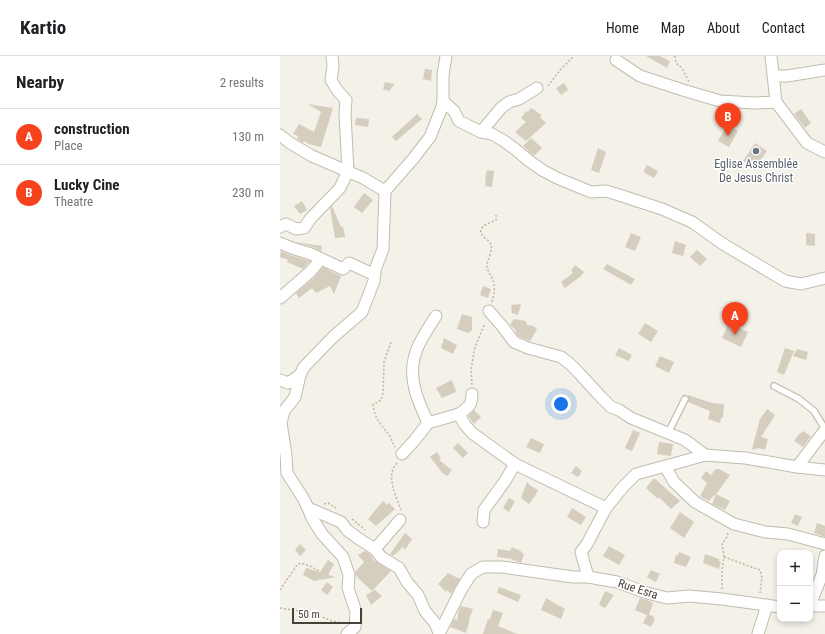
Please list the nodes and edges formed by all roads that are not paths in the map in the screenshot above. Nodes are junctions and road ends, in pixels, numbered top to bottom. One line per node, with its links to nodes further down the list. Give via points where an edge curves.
1 (332, 56): 13 (street, via 331,80 346,100)
2 (446, 56): 8 (street)
3 (771, 56): 6 (street)
4 (616, 60): 9 (street, via 640,76 720,101)
5 (825, 70): 6 (street)
6 (773, 76): 9 (street)
7 (537, 88): 10 (street, via 501,108)
8 (443, 101): 10 (street, via 454,111 459,121); 14 (street, via 430,137)
9 (776, 102): 12 (street, via 807,143)
10 (481, 132): 19 (street, via 492,134 504,141 542,170 558,178 591,192 606,191 624,196 692,222 785,281 801,284)
11 (280, 135): 13 (street, via 312,156)
12 (825, 152)
13 (348, 171): 14 (street); 15 (street, via 340,188 304,228 296,229 286,224)
14 (385, 191): 18 (street, via 383,249)
15 (280, 227)
16 (280, 243): 17 (street)
17 (321, 259): 18 (street, via 343,270 349,263); 20 (street)
18 (375, 275): 23 (street, via 362,312 333,337 304,367)
19 (825, 278)
20 (280, 298)
21 (489, 311): 31 (street, via 514,342 561,357 611,407)
22 (436, 316): 29 (street, via 420,342 414,357 413,369 414,385)
23 (300, 376): 24 (street, via 288,383); 38 (street, via 295,397 284,411 281,423 287,473)
24 (280, 380)
25 (774, 386): 30 (lane, via 799,399 814,411)
26 (472, 394): 28 (street, via 472,402)
27 (684, 399): 31 (lane)
28 (459, 414): 29 (street); 34 (street, via 472,433)
29 (428, 423): 32 (street)
30 (825, 429): 36 (street)
31 (668, 433): 33 (street, via 685,440)
32 (402, 454)
33 (705, 455): 35 (street); 36 (street, via 745,458)
34 (515, 464): 39 (street); 41 (street, via 484,510)
35 (665, 466): 39 (street, via 636,474); 42 (street, via 674,482 695,502 734,524)
36 (797, 468): 37 (street)
37 (825, 470)
38 (308, 508): 43 (street, via 341,522 347,530); 51 (street, via 322,534 343,557 349,575 348,588 356,612 355,626)
39 (606, 508): 45 (street, via 581,552)
40 (400, 520): 43 (street)
41 (483, 522)
42 (825, 544)
43 (375, 549): 52 (street, via 381,557 399,568 435,623)
44 (825, 556): 46 (street, via 822,574)
45 (588, 577): 47 (street, Rue Esra, via 617,582 667,598 689,596); 52 (street, Rue Esra, via 483,567 471,574)
46 (813, 597)
47 (762, 605): 50 (street, Rue Esra); 53 (street)
48 (813, 605): 49 (street)
49 (825, 606)
50 (777, 607)
51 (347, 634)
52 (439, 634)
53 (758, 634)

